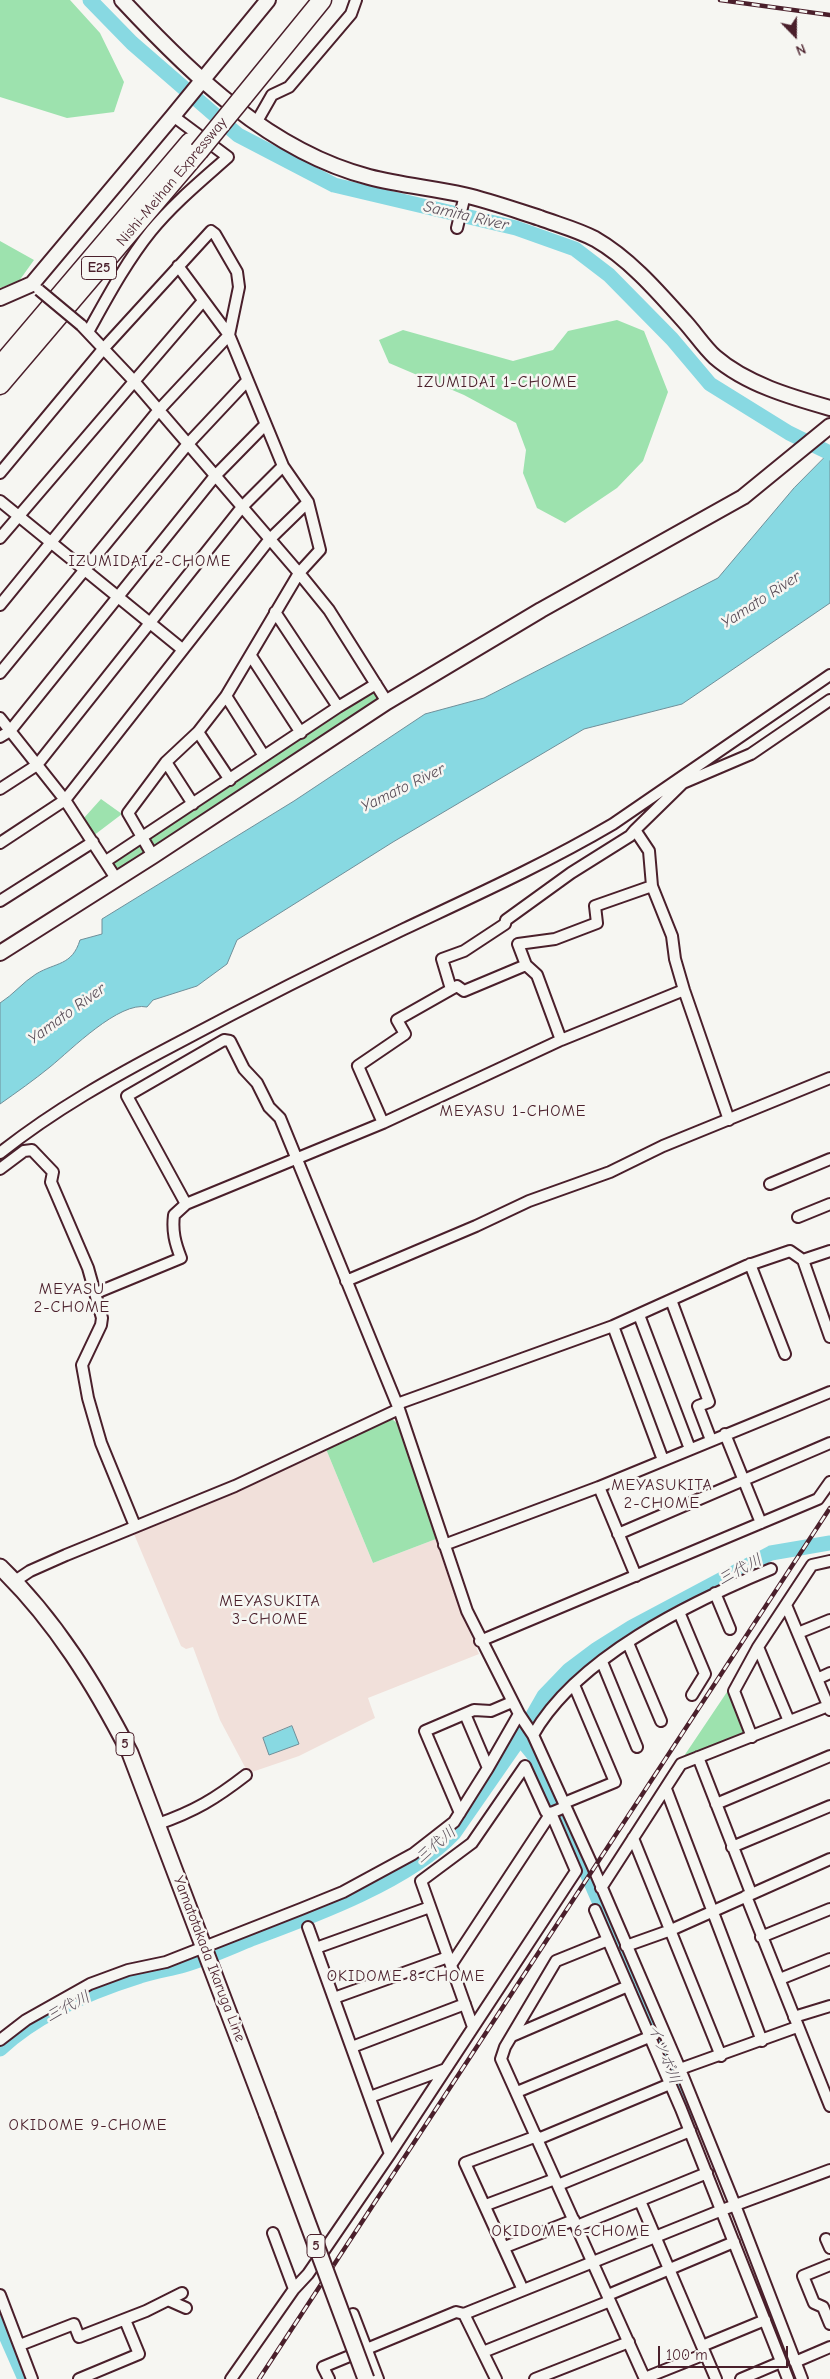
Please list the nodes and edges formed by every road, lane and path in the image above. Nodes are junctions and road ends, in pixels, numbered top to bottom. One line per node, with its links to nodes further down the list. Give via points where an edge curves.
1 (268, 0): 6 (street)
2 (306, 0): 7 (highway, Nishi-Meihan Expressway / E25)
3 (322, 0): 7 (highway, Nishi-Meihan Expressway / E25)
4 (356, 0): 9 (street, via 351,14 289,87 272,95)
5 (124, 1): 6 (street)
6 (200, 82): 8 (street); 9 (street)
7 (239, 94): 10 (highway, Nishi-Meihan Expressway / E25)
8 (173, 116): 14 (street); 17 (street, via 228,157 180,199 150,232)
9 (256, 123): 11 (street, via 297,148 343,169)
10 (194, 146): 20 (highway, Nishi-Meihan Expressway / E25); 23 (highway, Nishi-Meihan Expressway / E25)
11 (465, 198): 12 (street); 24 (street, via 572,229 596,240 652,287 724,364 759,384)
12 (457, 228)
13 (178, 266): 16 (street); 18 (street, via 211,231 216,234 238,272 239,287); 19 (street)
14 (35, 287): 15 (street); 17 (street, bridge)
15 (0, 298)
16 (203, 301): 18 (street); 21 (street)
17 (84, 328): 19 (street)
18 (229, 335): 22 (street); 25 (street)
19 (104, 348): 21 (street); 30 (street)
20 (0, 366)
21 (133, 380): 25 (street); 35 (street)
22 (247, 381): 26 (street); 28 (street)
23 (0, 385)
24 (830, 408)
25 (158, 412): 28 (street); 38 (street)
26 (265, 425): 29 (street); 31 (street)
27 (829, 427): 52 (street, via 729,505 541,610)
28 (187, 445): 31 (street); 39 (street)
29 (283, 466): 33 (street); 34 (street)
30 (0, 473)
31 (215, 476): 34 (street); 41 (street)
32 (0, 501): 35 (street)
33 (308, 502): 37 (street); 40 (street, via 320,550)
34 (242, 507): 37 (street); 44 (street)
35 (18, 516): 36 (street); 38 (street)
36 (0, 538)
37 (269, 540): 40 (street); 45 (street)
38 (51, 544): 39 (street); 42 (street)
39 (85, 569): 41 (street); 47 (street)
40 (299, 573): 43 (street); 49 (street, via 329,610)
41 (116, 597): 44 (street); 55 (street)
42 (0, 605)
43 (275, 612): 46 (street); 53 (street)
44 (150, 623): 45 (street); 61 (street)
45 (182, 649): 65 (street)
46 (251, 656): 50 (street); 57 (street)
47 (0, 673)
48 (830, 675): 63 (street)
49 (376, 684): 52 (street); 53 (street)
50 (226, 696): 56 (street); 59 (street)
51 (830, 700): 63 (street, via 751,754)
52 (387, 702): 71 (street)
53 (338, 707): 57 (street)
54 (0, 718): 55 (street)
55 (10, 731): 58 (street); 61 (street)
56 (198, 732): 60 (street); 62 (street)
57 (300, 733): 59 (street)
58 (0, 738)
59 (264, 756): 62 (street)
60 (166, 762): 66 (street); 68 (street, via 128,813)
61 (38, 765): 64 (street); 65 (street)
62 (230, 780): 66 (street)
63 (681, 780): 67 (street); 84 (street, via 544,863 325,967 102,1084)
64 (0, 789)
65 (65, 800): 69 (street); 70 (street)
66 (193, 804): 68 (street)
67 (635, 830): 74 (street, via 649,851); 78 (street, via 525,905 505,924 464,951 442,959)
68 (142, 839): 71 (street); 72 (street)
69 (93, 842): 72 (street); 75 (street)
70 (0, 843)
71 (153, 856): 73 (street)
72 (106, 861): 73 (street)
73 (117, 880): 76 (street)
74 (652, 886): 77 (street, via 595,906 598,923 555,939 518,944); 79 (street, via 672,936)
75 (0, 902)
76 (0, 952)
77 (526, 965): 78 (street, via 464,991 457,986); 80 (street, via 537,975)
78 (451, 990): 83 (street, via 397,1020 405,1034 358,1066)
79 (684, 990): 80 (street); 82 (street)
80 (562, 1040): 83 (street)
81 (830, 1078): 82 (street)
82 (729, 1120): 95 (street, via 663,1146 610,1172 528,1201)
83 (383, 1123): 85 (street)
84 (0, 1152)
85 (297, 1158): 89 (street); 89 (street, via 280,1118 268,1108 257,1083 244,1069 230,1042 224,1040 126,1096); 95 (street)
86 (830, 1159): 88 (street)
87 (0, 1168): 96 (street, via 24,1151 32,1150 53,1172 51,1182)
88 (770, 1184)
89 (186, 1204): 96 (street, via 174,1214 172,1226 181,1258)
90 (830, 1204): 91 (street)
91 (798, 1217)
92 (830, 1250): 93 (street)
93 (803, 1260): 94 (street, via 790,1251); 100 (street)
94 (750, 1264): 97 (street); 101 (street)
95 (346, 1281): 103 (street)
96 (96, 1293): 113 (street, via 101,1325 82,1365 101,1442)
97 (671, 1300): 98 (street); 105 (street, via 709,1402 698,1406)
98 (639, 1314): 99 (street); 107 (street)
99 (614, 1326): 103 (street); 108 (street)
100 (830, 1337)
101 (785, 1354)
102 (830, 1392): 104 (street)
103 (398, 1407): 113 (street, via 235,1486); 115 (street)
104 (725, 1434): 105 (street); 109 (street)
105 (711, 1440): 107 (street)
106 (830, 1443): 109 (street)
107 (690, 1449): 108 (street)
108 (662, 1460): 111 (street)
109 (744, 1481): 112 (street); 114 (street)
110 (830, 1482): 112 (street, via 818,1499)
111 (599, 1486): 114 (street); 115 (street)
112 (761, 1523): 119 (street)
113 (135, 1526): 120 (street, via 30,1571)
114 (618, 1534): 119 (street)
115 (444, 1545): 127 (street)
116 (830, 1561): 122 (street, via 812,1565)
117 (0, 1567): 120 (main road, Yamatotakada Ikaruga Line / 5)
118 (771, 1568): 121 (street)
119 (636, 1576): 127 (street)
120 (15, 1581): 154 (main road, Yamatotakada Ikaruga Line / 5, via 47,1619 105,1704 130,1753)
121 (715, 1593): 123 (street); 125 (street)
122 (786, 1605): 126 (street); 129 (street)
123 (679, 1612): 128 (street); 134 (street, via 705,1674)
124 (830, 1620): 126 (street)
125 (730, 1629)
126 (798, 1633): 132 (street)
127 (480, 1641): 135 (street)
128 (628, 1643): 130 (street); 139 (street)
129 (758, 1647): 140 (street); 142 (street, via 734,1691)
130 (602, 1662): 133 (street); 143 (street)
131 (830, 1673): 132 (street)
132 (817, 1678): 136 (street)
133 (574, 1684): 141 (street, via 552,1706); 150 (street, via 615,1782)
134 (692, 1695)
135 (512, 1702): 137 (street, via 491,1711 474,1710); 138 (street)
136 (829, 1708): 140 (street)
137 (465, 1714): 146 (street); 152 (street, via 425,1731)
138 (518, 1714): 141 (street); 146 (street)
139 (661, 1721)
140 (789, 1721): 142 (street)
141 (533, 1735): 150 (street)
142 (752, 1737): 145 (street)
143 (637, 1747)
144 (830, 1756): 149 (street)
145 (698, 1757): 148 (street, via 681,1764); 149 (street)
146 (488, 1768): 152 (street)
147 (246, 1775): 154 (street, via 192,1812)
148 (666, 1789): 155 (street); 163 (street)
149 (716, 1804): 156 (street)
150 (564, 1805): 153 (street); 158 (street)
151 (830, 1806): 156 (street)
152 (460, 1813): 169 (street, via 433,1840 375,1876 334,1896)
153 (551, 1813): 160 (street, via 546,1812 524,1766 472,1843 421,1881); 172 (street); 179 (street, via 576,1871)
154 (158, 1824): 169 (main road, Yamatotakada Ikaruga Line / 5)
155 (633, 1838): 158 (street); 165 (street)
156 (732, 1848): 159 (street)
157 (830, 1859): 159 (street)
158 (601, 1888): 168 (street)
159 (748, 1894): 163 (street); 166 (street)
160 (430, 1907): 170 (street); 172 (street)
161 (595, 1910): 167 (street)
162 (830, 1910): 166 (street)
163 (712, 1911): 165 (street); 183 (street)
164 (308, 1927): 170 (street)
165 (671, 1930): 168 (street); 185 (street)
166 (761, 1937): 173 (street)
167 (608, 1940): 174 (street); 181 (street, via 556,1961)
168 (626, 1946): 180 (street)
169 (204, 1948): 182 (street, via 90,1984 34,2015); 235 (main road, Yamatotakada Ikaruga Line / 5, bridge)
170 (316, 1948): 175 (street)
171 (830, 1959): 173 (street)
172 (450, 1961): 175 (street); 176 (street)
173 (780, 1980): 178 (street)
174 (628, 1986): 180 (street); 181 (street)
175 (334, 1998): 184 (street)
176 (465, 2004): 179 (street); 184 (street)
177 (830, 2006): 178 (street)
178 (795, 2022): 183 (street); 191 (street)
179 (473, 2027): 186 (street)
180 (656, 2034): 187 (street); 188 (street); 189 (street)
181 (512, 2036): 189 (street, via 501,2059)
182 (0, 2040)
183 (762, 2042): 185 (street)
184 (352, 2047): 190 (street)
185 (721, 2056): 187 (street)
186 (446, 2069): 190 (street); 194 (street)
187 (680, 2069): 200 (street)
188 (670, 2084): 192 (street); 193 (street)
189 (517, 2092): 193 (street)
190 (370, 2097): 194 (street)
191 (830, 2106)
192 (690, 2130): 196 (street); 197 (street)
193 (538, 2138): 197 (street); 199 (street, via 465,2163)
194 (390, 2154): 210 (street, via 308,2274)
195 (830, 2170): 200 (street)
196 (707, 2174): 198 (street); 201 (street)
197 (557, 2182): 199 (street); 202 (street)
198 (640, 2201): 202 (street); 204 (street)
199 (486, 2205): 206 (street)
200 (735, 2205): 201 (street); 229 (street)
201 (722, 2210): 204 (street); 205 (street)
202 (576, 2223): 206 (street); 207 (street)
203 (273, 2233): 210 (street)
204 (655, 2237): 207 (street); 209 (street)
205 (734, 2242): 209 (street); 220 (street)
206 (505, 2247): 211 (street)
207 (594, 2263): 211 (street); 214 (street)
208 (830, 2266): 221 (street, via 803,2276 814,2303 823,2306)
209 (669, 2271): 214 (street); 226 (street)
210 (294, 2289): 233 (street)
211 (524, 2290): 218 (street)
212 (182, 2293): 215 (street)
213 (0, 2297): 223 (street)
214 (609, 2298): 222 (street); 227 (street)
215 (168, 2300): 216 (street); 219 (street)
216 (186, 2308)
217 (353, 2314): 225 (street)
218 (464, 2314): 225 (street, via 456,2312); 227 (street)
219 (125, 2320): 223 (street, via 79,2337 74,2324); 232 (street, via 139,2354)
220 (765, 2320): 226 (street); 228 (street)
221 (830, 2324)
222 (628, 2342): 230 (street); 238 (street)
223 (20, 2345): 231 (street)
224 (830, 2347): 229 (street)
225 (366, 2350): 234 (street, via 323,2368); 236 (street)
226 (704, 2350): 230 (street); 239 (street)
227 (483, 2352): 237 (street)
228 (781, 2362): 240 (street); 241 (street)
229 (795, 2362): 242 (street)
230 (645, 2378)
231 (32, 2379)
232 (79, 2379)
233 (231, 2379)
234 (329, 2379)
235 (366, 2379)
236 (378, 2379)
237 (496, 2379)
238 (535, 2379)
239 (716, 2379)
240 (741, 2379)
241 (788, 2379)
242 (802, 2379)

